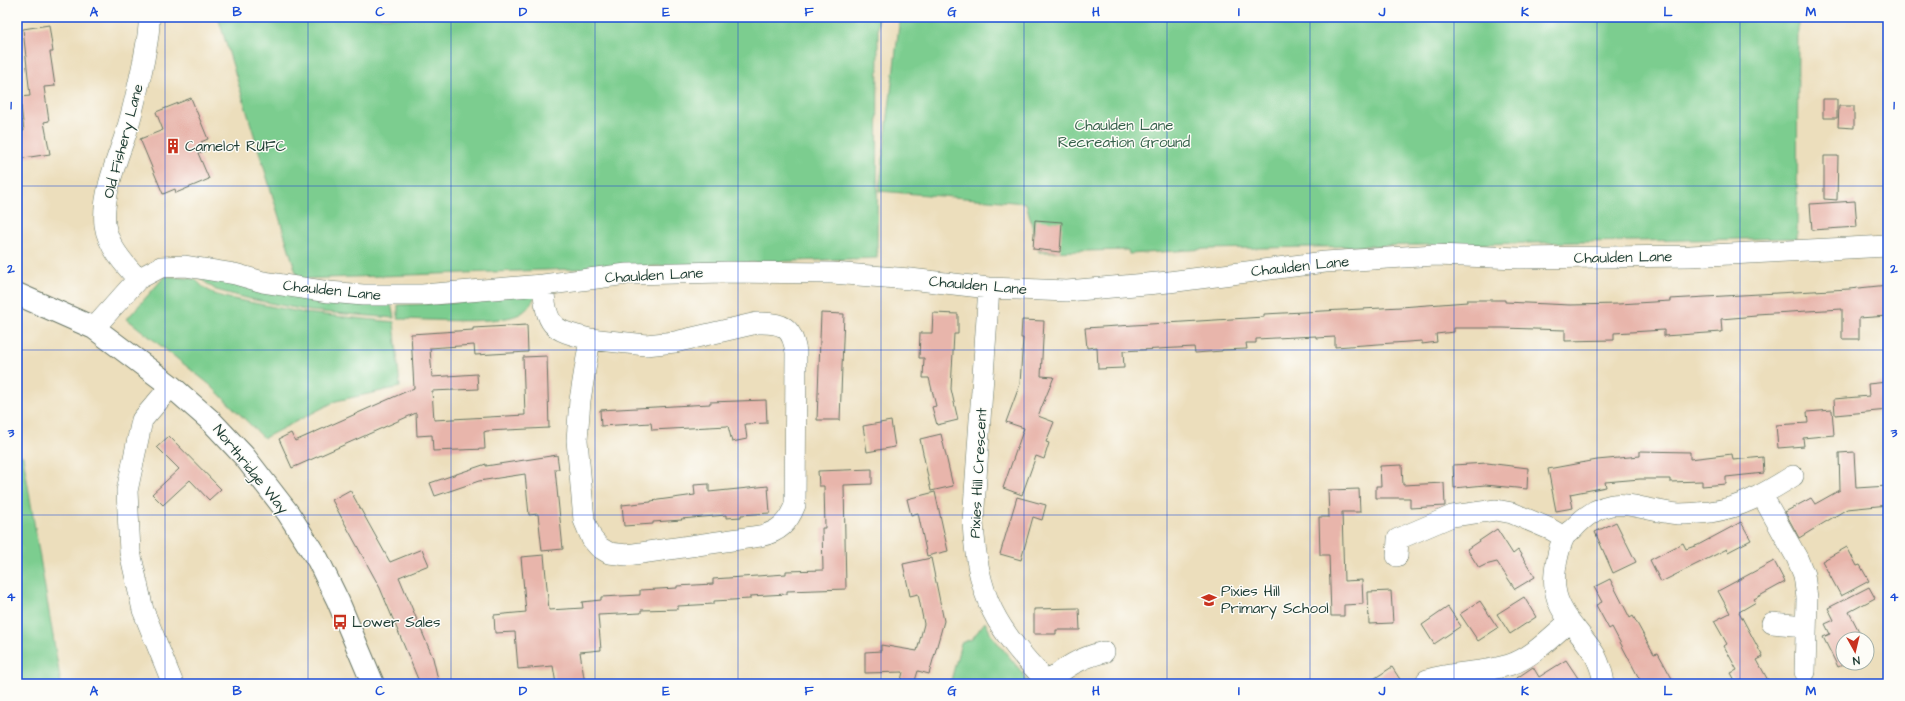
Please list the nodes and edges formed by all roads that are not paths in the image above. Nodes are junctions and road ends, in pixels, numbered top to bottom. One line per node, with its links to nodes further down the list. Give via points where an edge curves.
1 (149, 17): 3 (street, Old Fishery Lane, via 134,111 112,176 105,225 120,259)
2 (1888, 246): 5 (street, Chaulden Lane, via 1690,256 1520,258 1435,255 1325,262 1169,282 1067,291)
3 (138, 279): 4 (street, Chaulden Lane, via 161,267 185,266 235,274 263,282 363,296 422,295); 7 (street, Chaulden Lane)
4 (543, 285): 5 (street, Chaulden Lane, via 627,274 727,272 832,273); 8 (street, via 548,319 556,328 568,334)
5 (989, 288): 21 (street, Pixies Hill Crescent, via 973,522 974,550 988,603 1002,630)
6 (17, 294): 7 (street, Northridge Way)
7 (94, 328): 9 (street, Northridge Way)
8 (590, 339): 8 (street, via 580,400 577,440 584,520 592,540 610,553 627,555 760,536 781,528 795,505 796,352 790,332 783,326 757,323 675,342 646,345)
9 (171, 386): 19 (street, via 142,420 127,491 130,552 143,610); 20 (street, Northridge Way, via 211,421 244,456 288,513 324,573)
10 (1792, 476): 11 (street)
11 (1762, 495): 12 (street, via 1737,507 1680,514 1625,504 1609,505 1595,510 1582,519); 16 (street, via 1804,575 1807,598)
12 (1564, 537): 13 (street, via 1512,513 1496,510 1452,516 1398,539); 14 (street, via 1557,564 1555,588 1559,604)
13 (1397, 556)
14 (1569, 622): 22 (street, via 1538,648 1511,664 1494,669 1442,676 1427,680); 23 (street, via 1595,656)
15 (1772, 622): 16 (street)
16 (1805, 626): 18 (street)
17 (1104, 652): 21 (street, via 1085,656)
18 (1805, 672)
19 (173, 684)
20 (373, 684)
21 (1047, 684)
22 (1427, 684)
23 (1604, 684)

